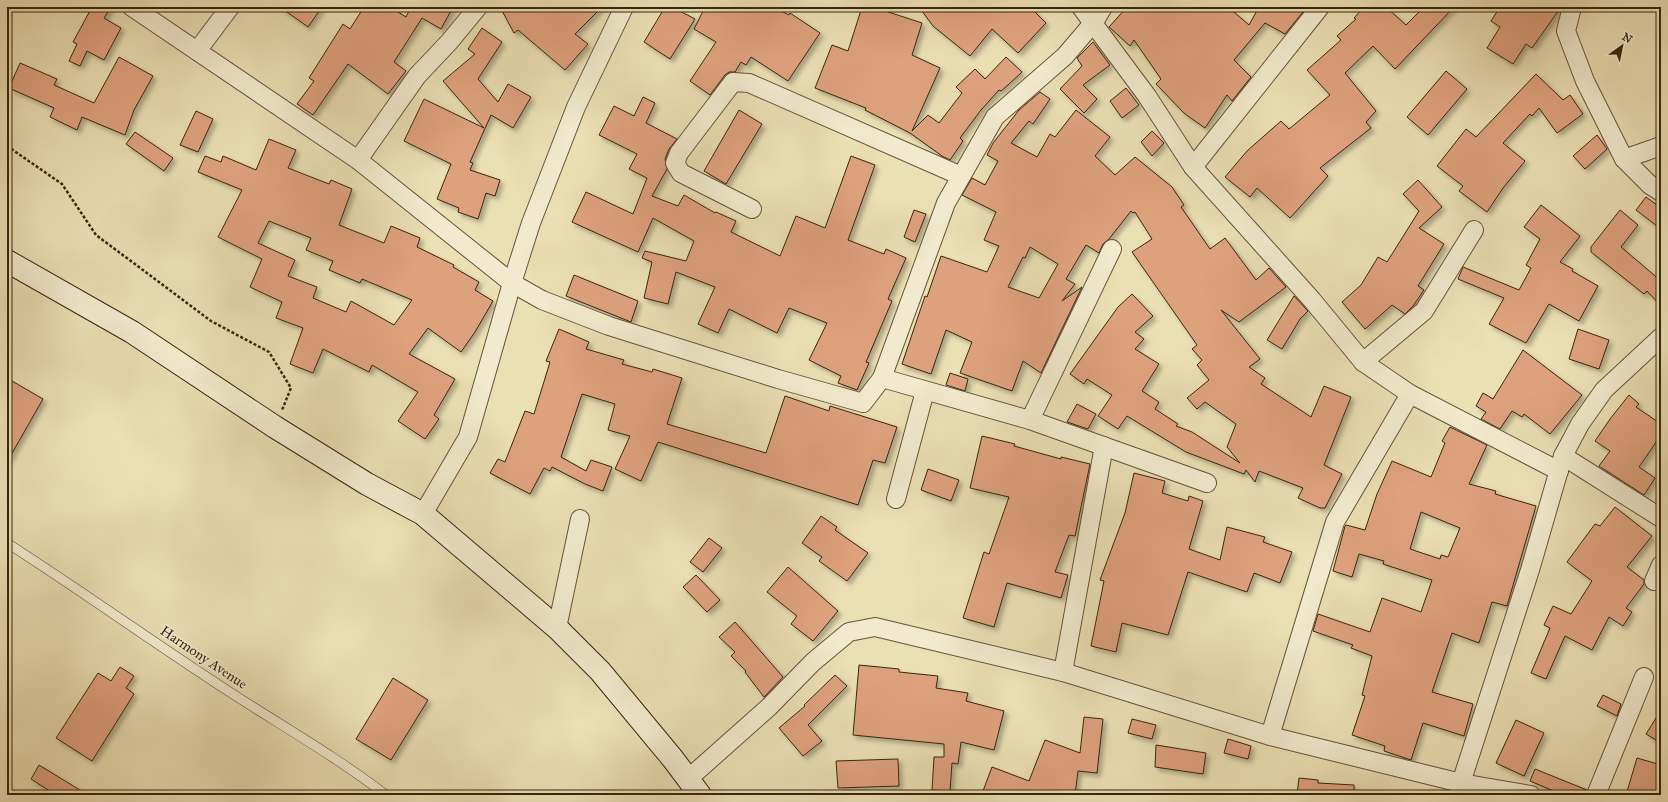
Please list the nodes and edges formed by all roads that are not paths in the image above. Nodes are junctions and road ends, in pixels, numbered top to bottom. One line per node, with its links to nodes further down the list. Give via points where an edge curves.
1 (132, 7): 9 (street)
2 (230, 7): 9 (street)
3 (478, 7): 12 (street, via 450,42 417,76)
4 (624, 7): 20 (street, via 576,107 531,223)
5 (1082, 7): 8 (street)
6 (1320, 7): 13 (street)
7 (1572, 7): 11 (street, via 1566,31 1585,81)
8 (1098, 14): 13 (street); 14 (street, via 1065,56 995,117)
9 (197, 51): 12 (street)
10 (1661, 146): 11 (street)
11 (1624, 159): 15 (street, via 1650,185)
12 (358, 160): 20 (street)
13 (1193, 167): 22 (street, via 1312,300)
14 (961, 176): 16 (street, via 749,83 733,82 679,153 675,163 680,173); 23 (street, via 946,203)
15 (1661, 192)
16 (752, 209)
17 (1474, 230): 22 (street, via 1424,311)
18 (1112, 249): 26 (street)
19 (7, 261): 31 (street, via 132,332 275,427 367,484)
20 (512, 283): 23 (street, via 542,300 609,326 863,403); 31 (street, via 468,436)
21 (1661, 337): 28 (street, via 1604,390 1580,424)
22 (1363, 362): 25 (street)
23 (882, 378): 24 (street)
24 (925, 390): 26 (street); 30 (street)
25 (1410, 394): 28 (street); 38 (street, via 1335,522)
26 (1030, 420): 27 (street)
27 (1104, 446): 29 (street); 36 (street)
28 (1561, 463): 32 (street); 40 (street)
29 (1208, 482)
30 (896, 499)
31 (423, 514): 35 (street)
32 (1661, 518)
33 (580, 519): 35 (street)
34 (7, 543): 41 (lane, Harmony Avenue, via 87,594 239,698 348,766)
35 (557, 628): 39 (street, via 600,671)
36 (1063, 672): 38 (street); 39 (street, via 875,627 849,632 812,662)
37 (1644, 677): 43 (street)
38 (1270, 736): 40 (street)
39 (694, 787)
40 (1462, 789): 42 (street)
41 (386, 795)
42 (1531, 795)
43 (1596, 795)

